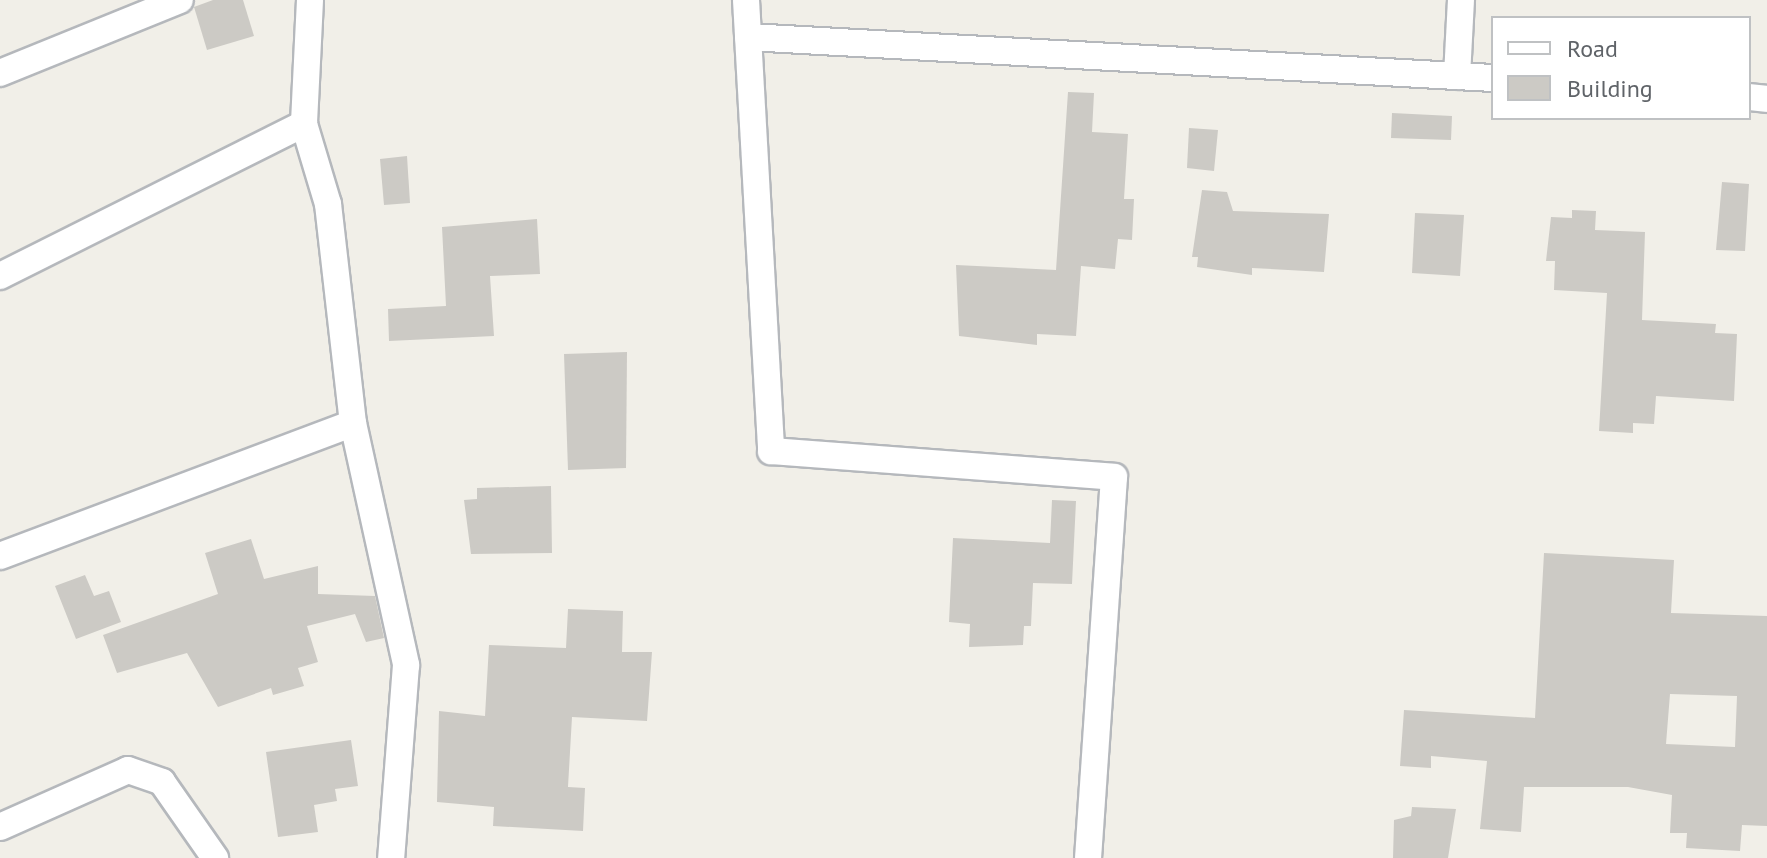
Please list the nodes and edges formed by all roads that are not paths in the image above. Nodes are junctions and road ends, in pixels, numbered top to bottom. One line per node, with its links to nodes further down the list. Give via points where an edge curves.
1 (180, 0): 6 (street)
2 (310, 0): 9 (street)
3 (746, 0): 5 (street)
4 (1461, 0): 7 (street)
5 (748, 37): 7 (street); 16 (street, via 771,451 1114,477)
6 (0, 73)
7 (1457, 76): 8 (street)
8 (1491, 78)
9 (304, 124): 10 (street); 11 (street, via 328,204)
10 (0, 276)
11 (353, 423): 12 (street); 15 (street, via 406,665)
12 (0, 556)
13 (0, 827): 14 (street, via 128,770 162,782)
14 (215, 858)
15 (391, 858)
16 (1088, 858)

